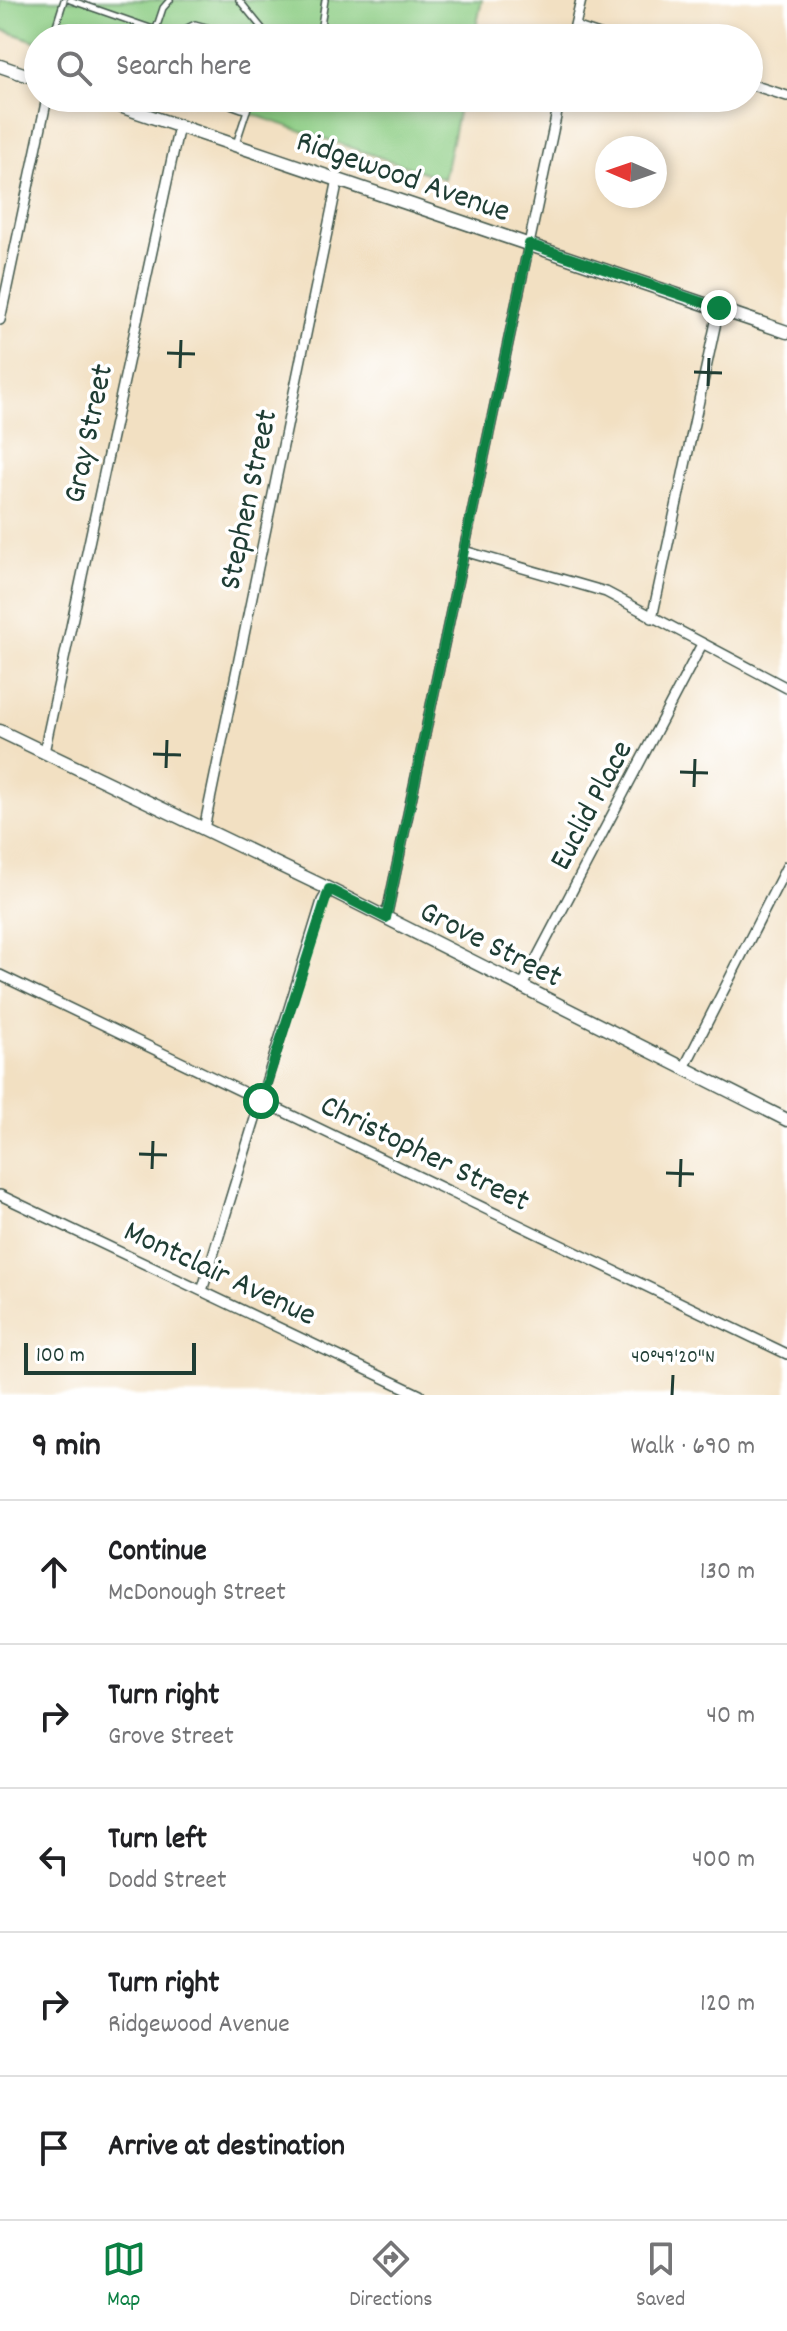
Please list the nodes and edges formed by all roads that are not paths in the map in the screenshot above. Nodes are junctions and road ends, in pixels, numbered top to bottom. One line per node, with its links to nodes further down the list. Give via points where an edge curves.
1 (64, 0): 7 (lane)
2 (70, 0): 8 (lane)
3 (170, 0): 9 (lane)
4 (239, 0): 10 (lane)
5 (325, 0): 11 (lane)
6 (581, 0): 12 (street)
7 (56, 24)
8 (139, 24)
9 (159, 24)
10 (260, 24)
11 (321, 24)
12 (576, 24)
13 (0, 66): 14 (main road)
14 (24, 74)
15 (763, 88): 16 (street)
16 (787, 96)
17 (44, 112): 26 (street)
18 (150, 112): 21 (main road, Ridgewood Avenue)
19 (247, 112): 22 (lane)
20 (557, 112): 24 (street)
21 (179, 126): 22 (main road, Ridgewood Avenue); 33 (street, Gray Street)
22 (236, 145): 23 (main road, Ridgewood Avenue)
23 (338, 179): 24 (main road, Ridgewood Avenue); 34 (street, Stephen Street)
24 (529, 244): 25 (main road, Ridgewood Avenue); 28 (street)
25 (719, 308): 27 (main road, Ridgewood Avenue); 29 (street)
26 (0, 320)
27 (787, 332)
28 (464, 551): 29 (street, via 606,592); 37 (street)
29 (652, 618): 30 (street)
30 (701, 646): 31 (street); 39 (street, Euclid Place)
31 (787, 688)
32 (0, 731): 33 (main road, Grove Street)
33 (44, 752): 34 (main road, Grove Street)
34 (204, 829): 36 (main road, Grove Street)
35 (787, 866): 40 (street)
36 (329, 889): 37 (main road, Grove Street); 41 (street)
37 (386, 918): 39 (main road, Grove Street)
38 (0, 975): 41 (street, Christopher Street)
39 (522, 986): 40 (main road, Grove Street)
40 (684, 1068): 42 (main road, Grove Street)
41 (261, 1101): 44 (street); 45 (street, Christopher Street)
42 (787, 1120)
43 (0, 1195): 44 (street, Montclair Avenue)
44 (202, 1291): 46 (street, Montclair Avenue)
45 (787, 1354)
46 (420, 1395)

